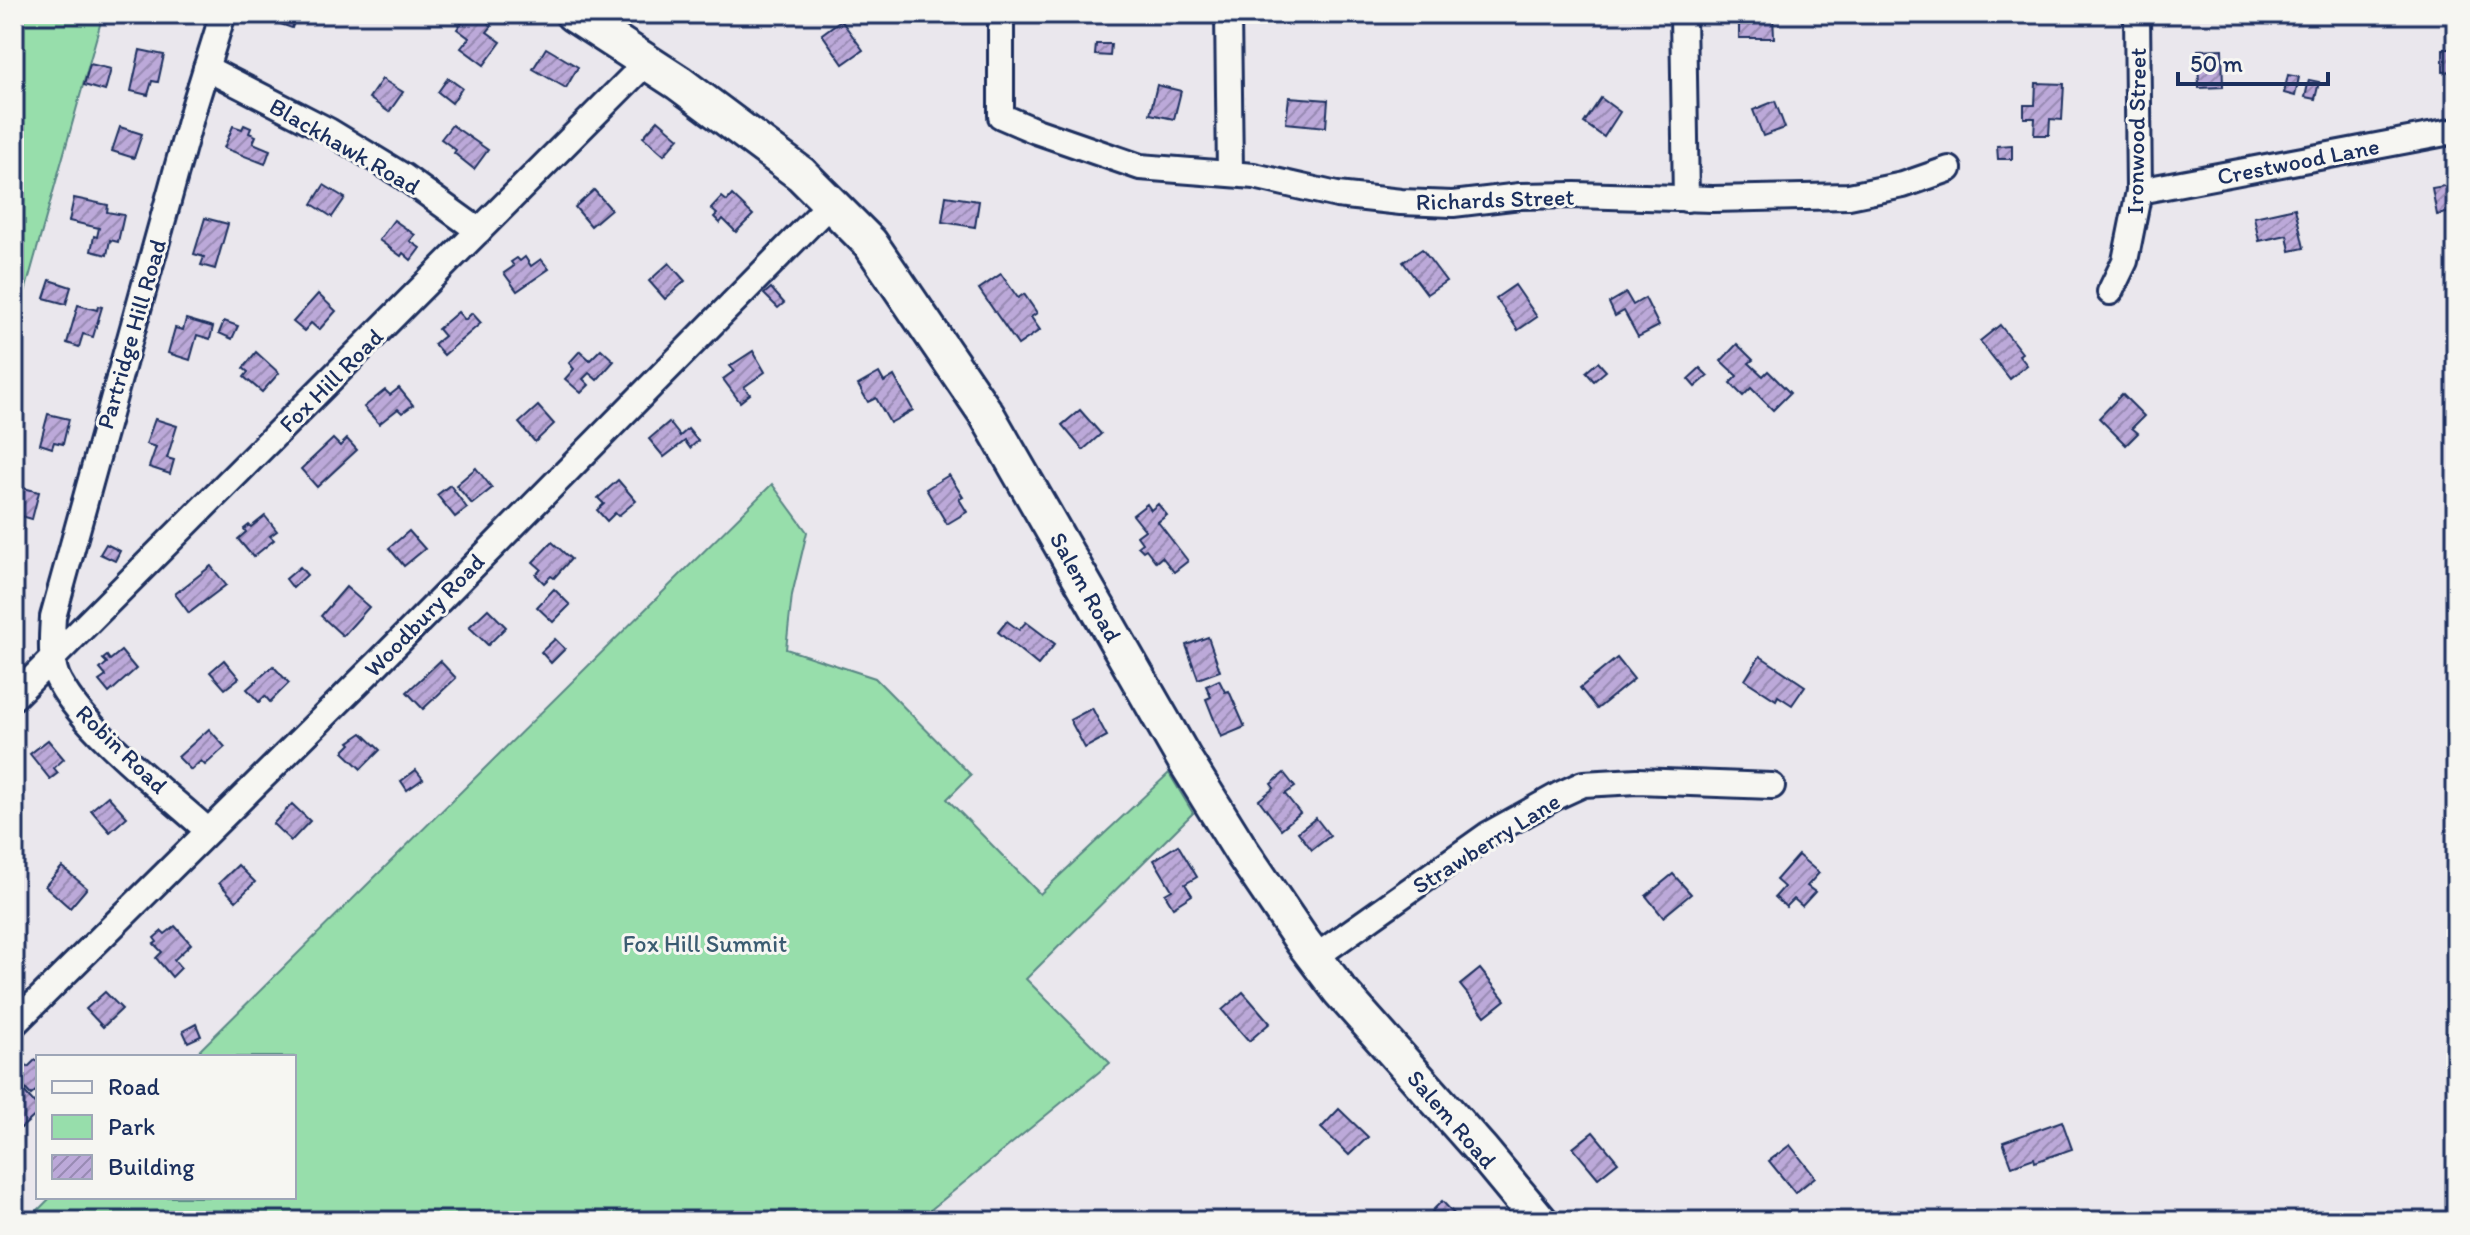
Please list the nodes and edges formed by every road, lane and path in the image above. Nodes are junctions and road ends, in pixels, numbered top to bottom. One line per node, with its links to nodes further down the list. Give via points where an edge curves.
1 (223, 14): 8 (street, Partridge Hill Road)
2 (573, 14): 7 (main road, Salem Road)
3 (1001, 14): 11 (street, Richards Street, via 1001,116 1140,167)
4 (1228, 14): 11 (street)
5 (1683, 14): 13 (street)
6 (2137, 14): 12 (street, Ironwood Street)
7 (647, 62): 14 (main road, Salem Road, via 801,174); 15 (street, Fox Hill Road)
8 (206, 68): 15 (street, Blackhawk Road, via 329,131); 17 (street, Partridge Hill Road, via 53,617)
9 (2456, 131): 12 (street, Crestwood Lane)
10 (1949, 169): 13 (street, Richards Street, via 1849,196)
11 (1230, 173): 13 (street, Richards Street, via 1401,202 1453,204 1575,195)
12 (2139, 191): 16 (street, Ironwood Street, via 2125,261)
13 (1686, 199)
14 (831, 203): 20 (street, Woodbury Road); 21 (main road, Salem Road, via 870,243 971,390 1186,762)
15 (479, 231): 17 (street, Fox Hill Road)
16 (2110, 292)
17 (54, 657): 18 (street, Fox Hill Road); 20 (street, Robin Road, via 58,681 107,741)
18 (14, 697)
19 (1772, 786): 21 (street, Strawberry Lane, via 1583,784 1489,834)
20 (208, 831): 22 (street, Woodbury Road)
21 (1314, 958): 23 (main road, Salem Road)
22 (14, 1024)
23 (1540, 1221)

